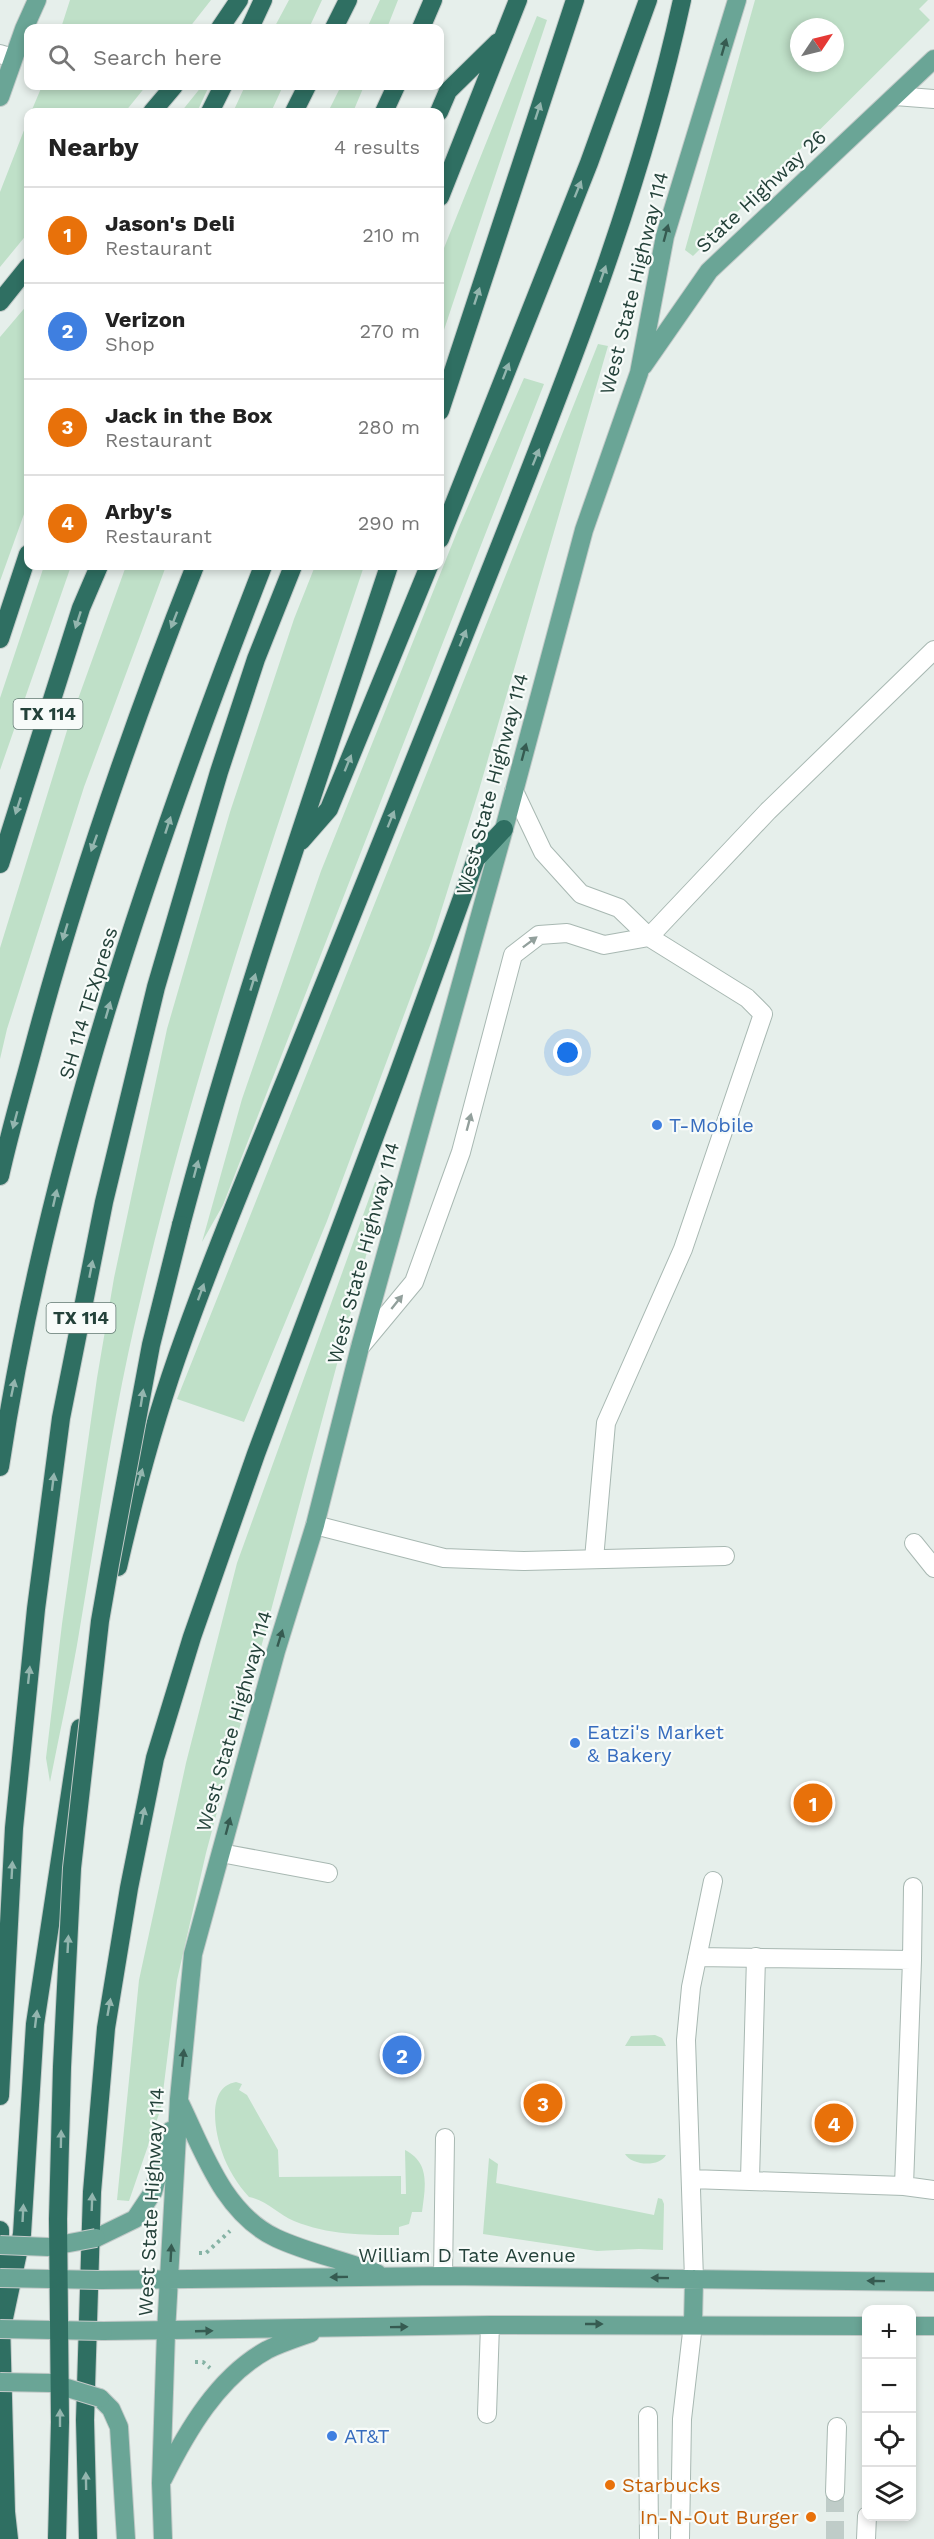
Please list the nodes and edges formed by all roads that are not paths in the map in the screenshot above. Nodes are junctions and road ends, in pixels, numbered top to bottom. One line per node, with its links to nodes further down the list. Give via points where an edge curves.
1 (37, 0): 11 (main road)
2 (239, 0): 13 (highway)
3 (263, 0): 14 (highway)
4 (348, 0): 15 (highway)
5 (433, 0): 16 (highway)
6 (518, 0): 17 (highway)
7 (575, 0): 36 (highway, one-way to 7)
8 (648, 0): 37 (highway, one-way to 8, via 589,163)
9 (682, 0): 88 (highway, one-way to 9, via 22,2234 35,2024 80,1726 133,1501 175,1362 210,1265 549,424 655,113)
10 (736, 0): 35 (main road, West State Highway 114, one-way to 10, via 665,236)
11 (24, 24)
12 (24, 24): 18 (main road)
13 (223, 24)
14 (252, 24)
15 (336, 24)
16 (423, 24)
17 (503, 37): 31 (highway, via 448,91); 32 (highway)
18 (7, 56): 25 (main road)
19 (934, 59): 24 (main road, State Highway 26)
20 (171, 90): 27 (highway)
21 (221, 90): 28 (highway)
22 (305, 90): 29 (highway)
23 (394, 90): 30 (highway)
24 (895, 96): 26 (lane); 35 (main road, State Highway 26, via 710,270)
25 (0, 97)
26 (934, 99)
27 (155, 108)
28 (212, 108)
29 (296, 108)
30 (386, 108)
31 (441, 108)
32 (444, 187)
33 (24, 272): 34 (highway)
34 (0, 302)
35 (639, 373): 47 (main road, West State Highway 114, one-way to 35, via 584,530)
36 (444, 399)
37 (444, 529)
38 (24, 566): 45 (highway)
39 (97, 570): 50 (highway, TX 114, one-way to 50, via 81,608)
40 (193, 570): 52 (highway, SH 114 TEXpress, one-way to 52, via 82,876)
41 (261, 570): 54 (highway, SH 114 TEXpress, one-way to 41, via 56,1191 119,970 189,761)
42 (291, 570): 67 (highway, TX 114, one-way to 42, via 14,1828 36,1609 61,1418 104,1202 156,987 219,772 256,659)
43 (388, 570): 49 (highway)
44 (427, 570): 49 (highway, one-way to 44, via 329,809)
45 (0, 639)
46 (934, 650): 51 (lane, via 768,811)
47 (514, 791): 48 (main road, West State Highway 114); 51 (lane, via 543,852 581,894 619,908)
48 (504, 829): 53 (main road, West State Highway 114); 99 (highway, one-way to 48, via 85,2420 92,2192 106,2028 155,1758 192,1637 256,1454 476,859)
49 (296, 847): 98 (highway, one-way to 49, bridge, via 62,2067 72,1868 100,1621 151,1345 181,1225 201,1147)
50 (0, 864)
51 (649, 937): 53 (lane, one-way to 51, via 414,1282 461,1152 513,955 539,935 567,933 604,945); 58 (lane, via 747,998 764,1014 683,1249 606,1423)
52 (0, 1176)
53 (360, 1347): 55 (main road, West State Highway 114)
54 (0, 1467)
55 (315, 1525): 58 (lane, via 444,1558); 60 (main road, West State Highway 114, one-way to 55)
56 (914, 1543): 59 (lane)
57 (725, 1556): 58 (lane)
58 (594, 1559)
59 (934, 1568)
60 (221, 1853): 61 (lane); 68 (main road, West State Highway 114, one-way to 60, via 193,1954)
61 (328, 1873)
62 (713, 1881): 64 (lane)
63 (913, 1887): 66 (lane)
64 (697, 1957): 65 (lane); 70 (lane, via 686,2040)
65 (756, 1957): 66 (lane); 71 (lane)
66 (912, 1960): 72 (lane)
67 (0, 2096)
68 (178, 2099): 75 (main road, bridge, via 153,2192 135,2219 96,2238 48,2247); 76 (main road, via 225,2193 247,2219 283,2241); 80 (main road, West State Highway 114, one-way to 68)
69 (445, 2138): 77 (lane)
70 (691, 2179): 71 (lane); 79 (lane)
71 (750, 2179): 72 (lane)
72 (904, 2186): 73 (lane)
73 (934, 2190)
74 (0, 2230): 88 (highway)
75 (0, 2245)
76 (385, 2277): 77 (main road, William D Tate Avenue); 80 (main road, William D Tate Avenue, one-way to 80)
77 (443, 2277): 79 (main road, William D Tate Avenue, one-way to 77)
78 (0, 2278): 80 (main road, William D Tate Avenue, bridge)
79 (694, 2279): 81 (main road, William D Tate Avenue, one-way to 79); 82 (main road)
80 (170, 2280): 89 (main road, West State Highway 114)
81 (934, 2282)
82 (693, 2324): 83 (main road, one-way to 82); 84 (main road); 103 (lane, via 682,2419)
83 (490, 2325): 87 (main road, one-way to 83); 91 (lane)
84 (862, 2326)
85 (916, 2326): 86 (main road)
86 (934, 2326)
87 (323, 2328): 89 (main road, one-way to 87); 94 (main road, via 267,2350 235,2372 186,2433)
88 (0, 2330): 89 (main road, bridge); 97 (highway)
89 (166, 2332): 94 (main road, West State Highway 114)
90 (0, 2382): 100 (main road, bridge, via 51,2383 100,2398 111,2409 119,2427)
91 (487, 2414)
92 (648, 2416): 102 (lane)
93 (837, 2427): 95 (lane)
94 (160, 2483): 101 (main road, West State Highway 114)
95 (835, 2492)
96 (867, 2521): 104 (lane)
97 (9, 2539)
98 (57, 2539)
99 (88, 2539)
100 (126, 2539)
101 (163, 2539)
102 (649, 2539)
103 (680, 2539)
104 (866, 2539)

